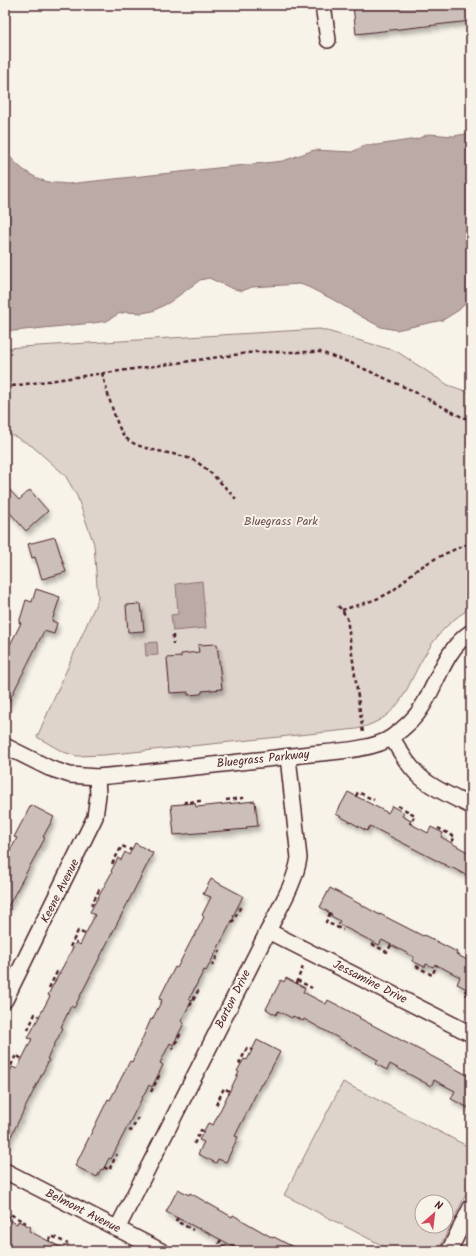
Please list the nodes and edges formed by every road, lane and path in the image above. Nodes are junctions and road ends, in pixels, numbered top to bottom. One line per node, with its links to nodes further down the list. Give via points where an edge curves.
1 (323, 5): 2 (street)
2 (328, 40)
3 (102, 373): 4 (path); 5 (path, via 255,352 320,352 412,390); 6 (path, via 124,436 139,445 194,461)
4 (5, 386)
5 (471, 420)
6 (236, 499)
7 (471, 543): 9 (path, via 434,559 388,593)
8 (338, 606): 9 (path)
9 (342, 610): 13 (path, via 347,618)
10 (471, 632): 14 (street, Bluegrass Parkway, via 447,657 422,708)
11 (173, 635): 12 (path)
12 (173, 644)
13 (364, 738)
14 (392, 738): 16 (street, Bluegrass Parkway, via 365,748); 25 (street, via 424,780)
15 (5, 746): 17 (street, Bluegrass Parkway, via 49,768 70,775)
16 (288, 757): 17 (street, Bluegrass Parkway); 37 (street, Barton Drive, via 299,858 293,881)
17 (97, 777): 53 (street, Keene Avenue, via 95,817)
18 (356, 796): 20 (path, via 358,792)
19 (226, 800): 22 (path, via 243,798)
20 (374, 800)
21 (200, 801): 23 (path)
22 (243, 802)
23 (185, 804)
24 (398, 806): 26 (path, via 415,815)
25 (471, 806)
26 (410, 824)
27 (438, 828): 28 (path, via 455,837)
28 (451, 843)
29 (131, 850): 30 (path, via 122,846)
30 (112, 864)
31 (102, 891): 32 (path, via 99,890)
32 (91, 906)
33 (237, 907): 35 (path, via 240,908)
34 (330, 913): 36 (path, via 326,922)
35 (232, 923)
36 (343, 930)
37 (268, 931): 58 (street, Jessamine Drive); 79 (street, Barton Drive)
38 (85, 934): 41 (path, via 78,931)
39 (372, 944): 40 (path, via 387,952)
40 (391, 945)
41 (70, 947)
42 (218, 950): 44 (path, via 220,951)
43 (437, 965): 45 (path, via 432,975)
44 (212, 966)
45 (416, 966)
46 (303, 967): 49 (path, via 296,982)
47 (60, 974): 48 (path, via 57,972)
48 (49, 988)
49 (312, 988)
50 (194, 989): 54 (path, via 198,992)
51 (466, 989): 52 (path, via 464,993)
52 (471, 997)
53 (5, 1000)
54 (190, 1006)
55 (40, 1016): 56 (path, via 35,1014)
56 (28, 1030)
57 (178, 1034): 59 (path, via 180,1035)
58 (471, 1034)
59 (172, 1050)
60 (252, 1050): 62 (path, via 247,1048)
61 (22, 1059): 63 (path, via 16,1055)
62 (238, 1064)
63 (8, 1072)
64 (158, 1076): 66 (path)
65 (230, 1091): 67 (path, via 224,1088)
66 (151, 1092)
67 (216, 1105)
68 (138, 1118): 69 (path, via 131,1131)
69 (129, 1130)
70 (204, 1132): 71 (path, via 201,1130)
71 (194, 1144)
72 (117, 1154): 73 (path, via 109,1170)
73 (104, 1168)
74 (5, 1171): 79 (street, Belmont Avenue)
75 (471, 1207): 86 (street)
76 (178, 1218): 80 (path, via 176,1221)
77 (7, 1219): 78 (path, via 10,1214)
78 (26, 1223)
79 (117, 1229): 84 (street, Belmont Avenue)
80 (193, 1230)
81 (221, 1240): 85 (path, via 219,1243)
82 (49, 1241): 83 (path, via 52,1236)
83 (68, 1244)
84 (161, 1251)
85 (233, 1251)
86 (449, 1251)

